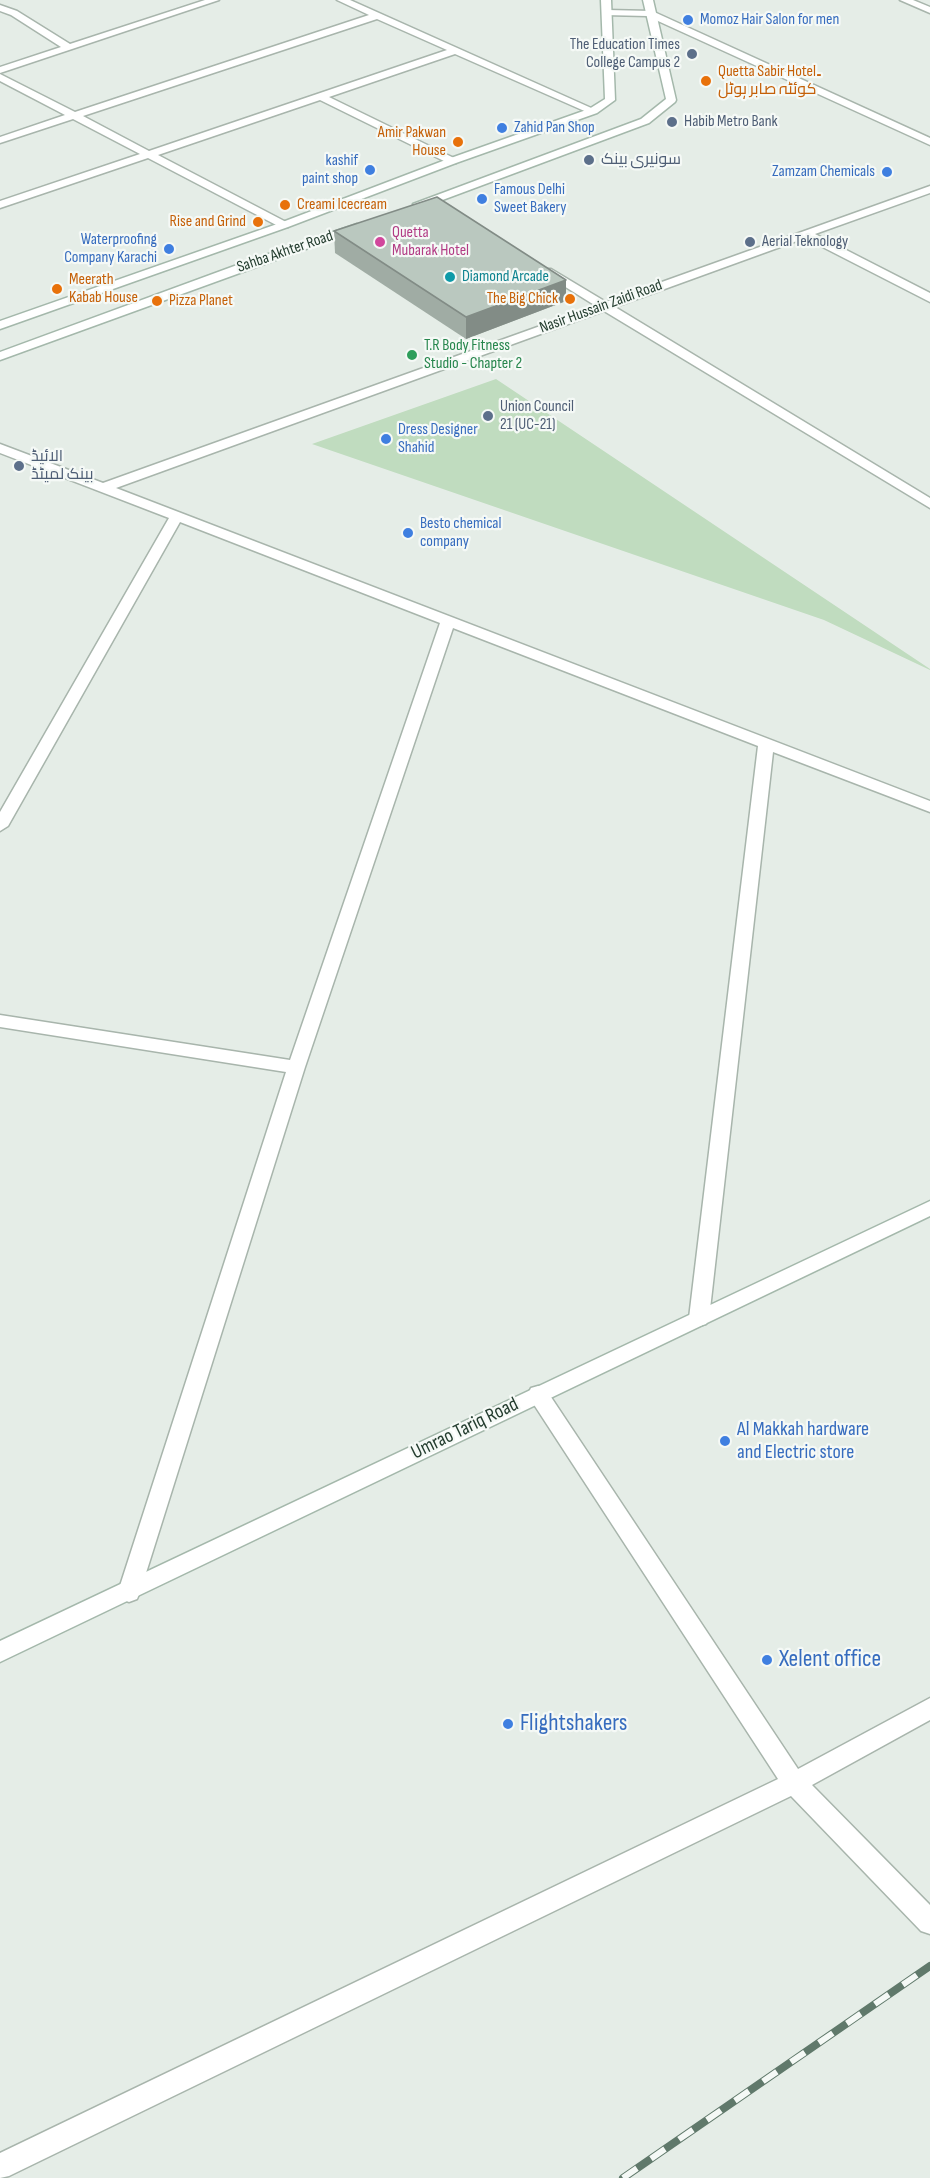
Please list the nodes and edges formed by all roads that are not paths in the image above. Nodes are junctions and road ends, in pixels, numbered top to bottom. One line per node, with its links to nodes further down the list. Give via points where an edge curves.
1 (214, 0): 11 (street)
2 (342, 0): 10 (street)
3 (606, 0): 8 (street)
4 (648, 0): 9 (street)
5 (905, 0): 7 (street)
6 (0, 8): 11 (street)
7 (930, 10)
8 (607, 13): 9 (street); 16 (street, via 610,100)
9 (649, 13): 19 (street); 24 (street, via 671,100 645,121 437,204)
10 (377, 16): 12 (street); 17 (street)
11 (69, 48): 13 (street)
12 (453, 51): 15 (street); 16 (street)
13 (0, 70)
14 (0, 77): 17 (street)
15 (320, 96): 20 (street); 21 (street)
16 (593, 111): 21 (street, Sahba Akhter Road)
17 (74, 116): 18 (street); 20 (street)
18 (0, 140)
19 (930, 142)
20 (149, 154): 23 (street); 26 (street)
21 (452, 161): 26 (street, Sahba Akhter Road)
22 (930, 189): 27 (street, Nasir Hussain Zaidi Road)
23 (0, 206)
24 (410, 208)
25 (367, 224): 32 (street, Sahba Akhter Road)
26 (284, 225): 31 (street, Sahba Akhter Road)
27 (806, 234): 29 (street); 30 (street, Nasir Hussain Zaidi Road)
28 (533, 262): 30 (street)
29 (930, 298)
30 (605, 306): 34 (street, Nasir Hussain Zaidi Road); 35 (street)
31 (0, 325)
32 (0, 356)
33 (0, 448): 34 (street)
34 (103, 488): 36 (street)
35 (930, 504)
36 (177, 515): 37 (street); 40 (street)
37 (448, 621): 38 (street); 42 (street)
38 (766, 743): 39 (street); 44 (street)
39 (930, 807)
40 (0, 826)
41 (0, 1022): 42 (street)
42 (296, 1067): 46 (street)
43 (930, 1208): 44 (street, Umrao Tariq Road)
44 (699, 1318): 45 (street, Umrao Tariq Road)
45 (538, 1394): 46 (street, Umrao Tariq Road); 49 (street)
46 (129, 1592): 47 (street, Umrao Tariq Road)
47 (0, 1652)
48 (930, 1708): 49 (street)
49 (794, 1783): 50 (street); 51 (street)
50 (930, 1922)
51 (0, 2167)

